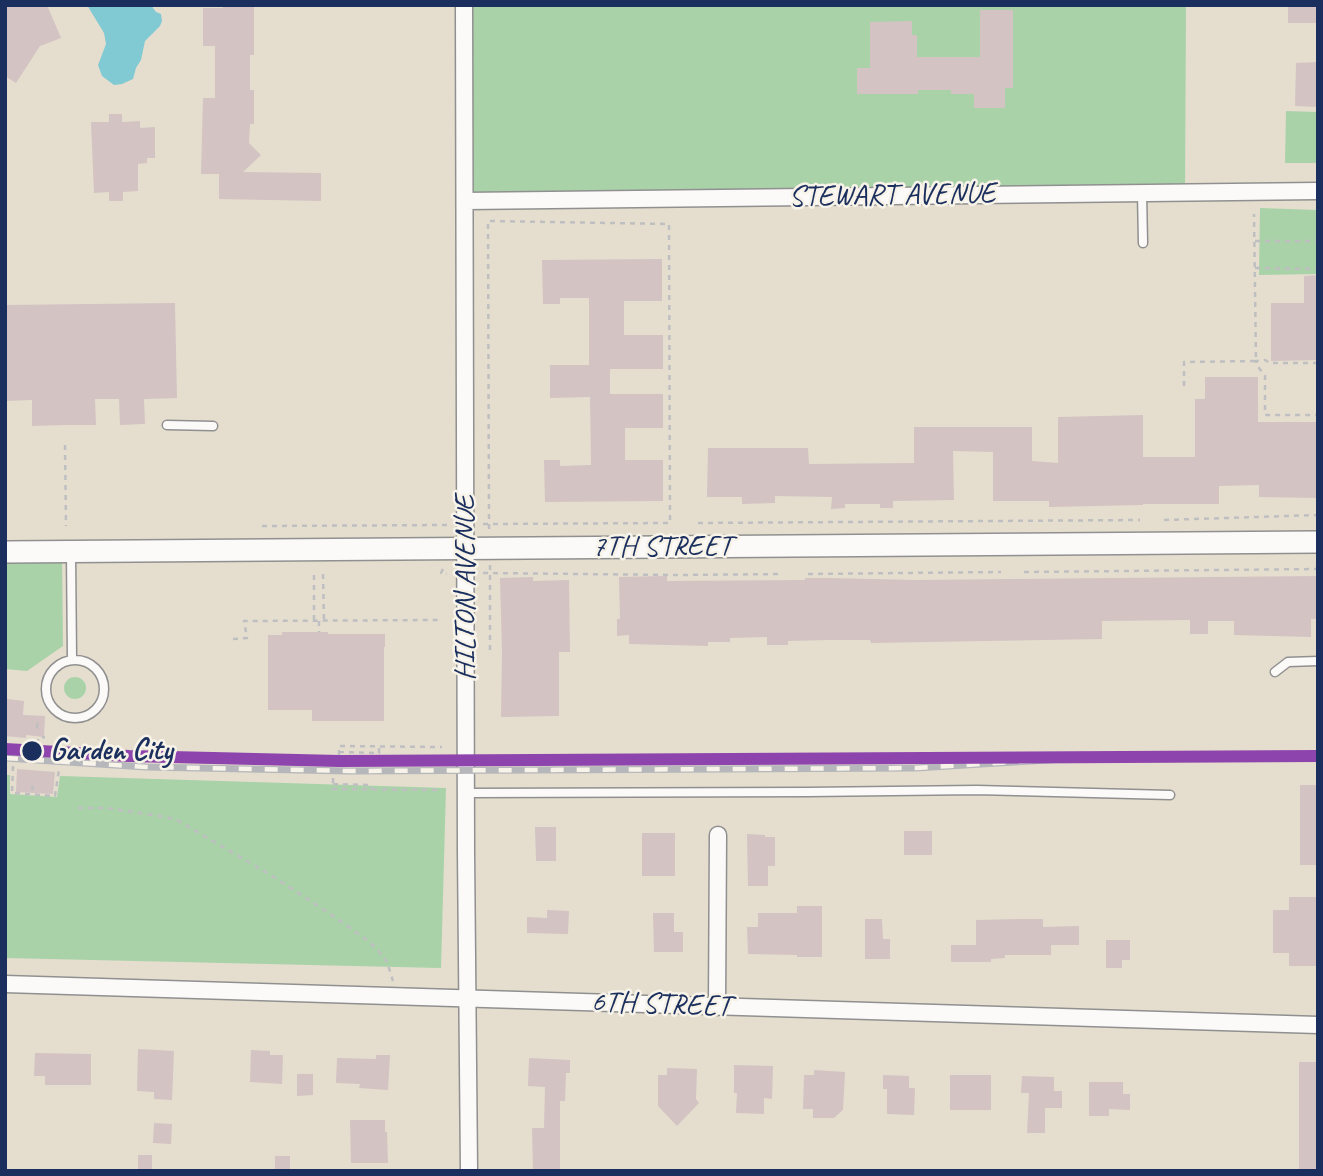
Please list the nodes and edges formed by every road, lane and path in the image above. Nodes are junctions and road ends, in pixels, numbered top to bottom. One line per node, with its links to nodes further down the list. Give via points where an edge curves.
1 (464, 5): 4 (street, HILTON AVENUE)
2 (1318, 191): 3 (street, STEWART AVENUE)
3 (1142, 193): 4 (street, STEWART AVENUE); 8 (lane)
4 (466, 201): 29 (street, HILTON AVENUE)
5 (1254, 214): 6 (path)
6 (1255, 241): 7 (path); 9 (path)
7 (1318, 241)
8 (1143, 243)
9 (1255, 268): 10 (path); 11 (path)
10 (1318, 269)
11 (1256, 361): 12 (path); 13 (path, via 1184,362); 14 (path, via 1265,376 1265,415)
12 (1318, 363)
13 (1184, 387)
14 (1318, 415)
15 (167, 425): 16 (lane)
16 (213, 426)
17 (65, 445): 24 (path)
18 (1318, 515): 20 (path)
19 (1140, 520): 21 (path)
20 (1164, 520)
21 (698, 523)
22 (483, 524): 23 (path)
23 (489, 524): 23 (path, via 488,221 669,224 670,523); 27 (path)
24 (66, 526)
25 (262, 526): 26 (path)
26 (445, 526)
27 (489, 529)
28 (1318, 542): 29 (street, 7TH STREET)
29 (467, 549): 31 (street, 7TH STREET); 62 (street, HILTON AVENUE)
30 (5, 552): 31 (street, 7TH STREET)
31 (71, 552): 49 (lane)
32 (443, 569): 41 (path, via 441,573)
33 (1318, 569): 35 (path)
34 (1002, 572): 38 (path)
35 (1024, 572)
36 (483, 573): 37 (path)
37 (490, 573): 42 (path); 48 (path)
38 (808, 573)
39 (314, 574): 43 (path)
40 (323, 574): 44 (path)
41 (447, 574)
42 (782, 574)
43 (314, 621): 44 (path); 47 (path, via 244,621 247,638)
44 (321, 621): 45 (path); 46 (path)
45 (442, 621)
46 (319, 632)
47 (233, 639)
48 (490, 653)
49 (72, 659): 49 (lane, via 55,667 45,688 55,711 73,718 91,713 103,698 104,688 91,664)
50 (1318, 661): 51 (lane, via 1288,662)
51 (1275, 672)
52 (38, 721): 53 (path)
53 (37, 728)
54 (45, 737): 55 (path, via 38,738)
55 (38, 744)
56 (442, 747): 57 (path, via 340,746)
57 (339, 754)
58 (13, 766): 59 (path, via 12,793 55,796)
59 (59, 769)
60 (333, 778): 61 (path, via 332,789)
61 (442, 790)
62 (467, 793): 63 (lane, via 978,790); 68 (street, HILTON AVENUE)
63 (1170, 795)
64 (78, 808): 67 (path, via 171,818 260,868 378,950 387,962)
65 (718, 835): 69 (street)
66 (5, 984): 67 (street, 6TH STREET)
67 (398, 997): 68 (street, 6TH STREET)
68 (469, 999): 69 (street, 6TH STREET); 71 (street, HILTON AVENUE)
69 (716, 1007): 70 (street, 6TH STREET)
70 (1318, 1026)
71 (469, 1171)

